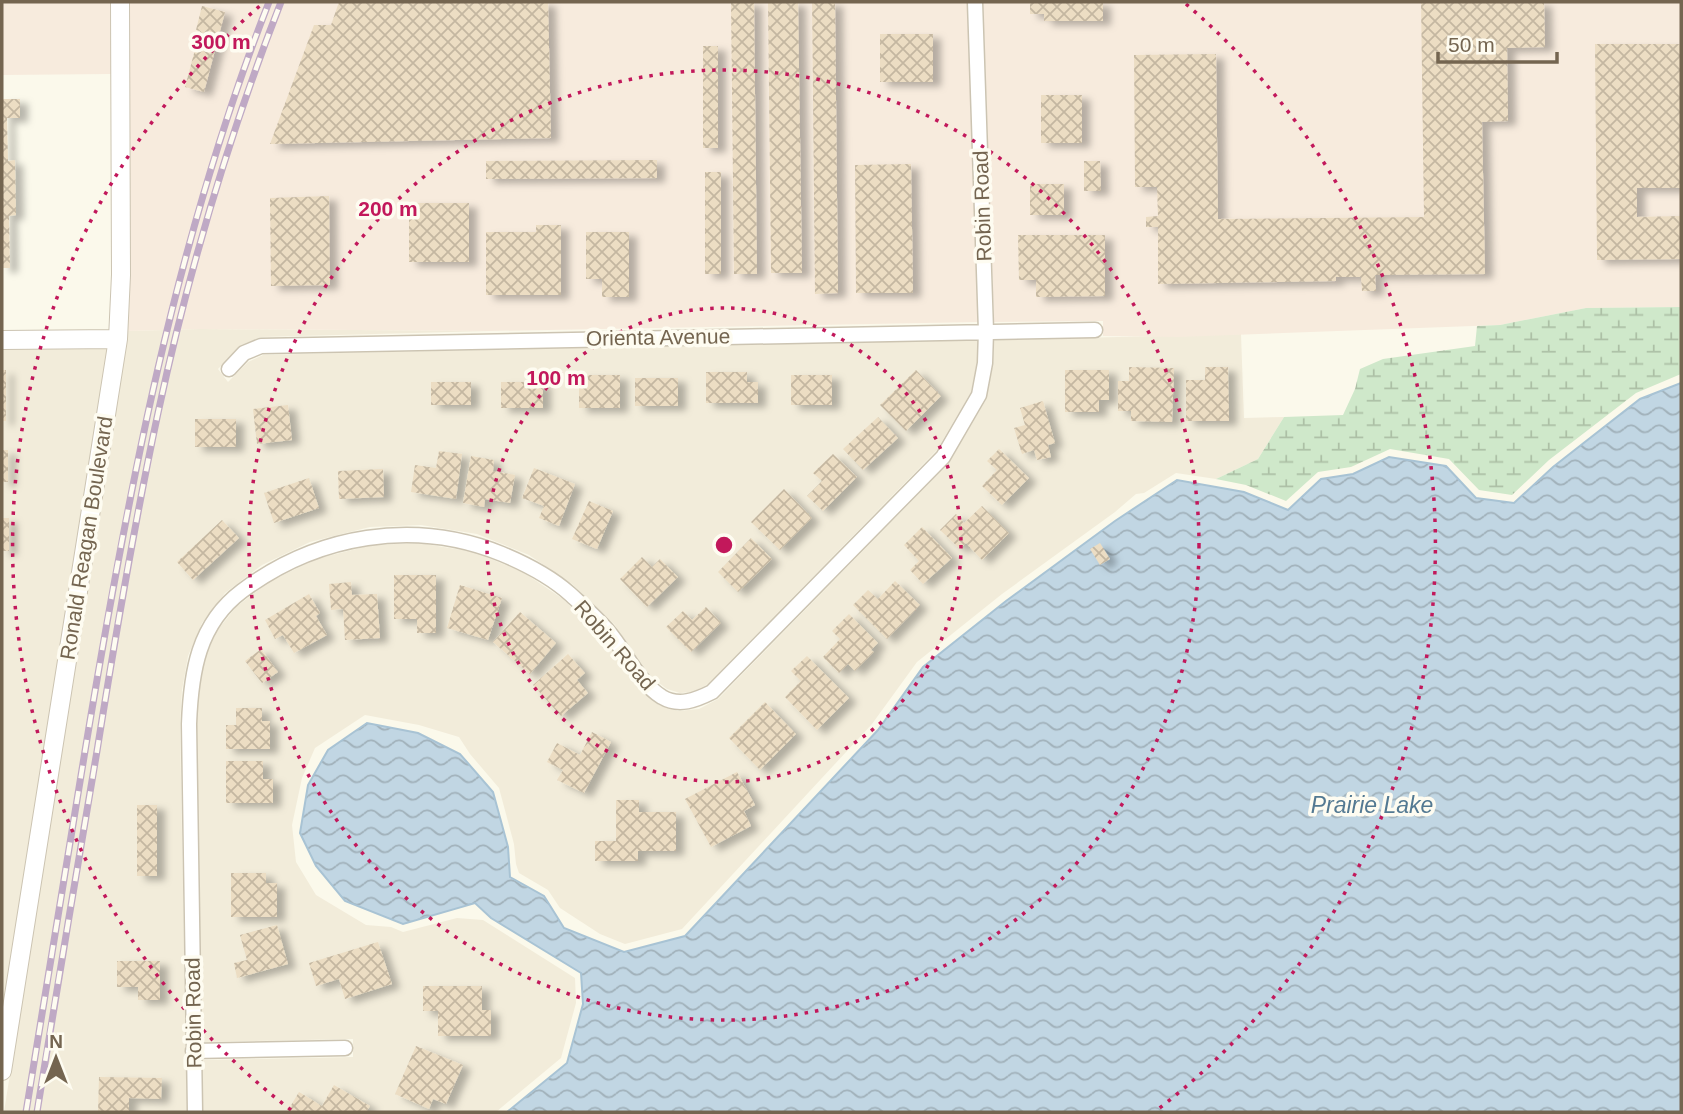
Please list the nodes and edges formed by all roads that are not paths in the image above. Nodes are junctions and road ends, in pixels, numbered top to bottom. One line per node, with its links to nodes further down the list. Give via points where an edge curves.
1 (120, 2): 5 (street, Ronald Reagan Boulevard)
2 (975, 2): 4 (street, Robin Road)
3 (1095, 330): 4 (street, Orienta Avenue)
4 (986, 331): 7 (street, Orienta Avenue, via 261,346 244,353); 9 (street, Robin Road, via 979,395 943,457 712,692 695,701 663,698 646,683 608,630 568,592 526,564 476,543 420,534 371,536 313,551 265,574 231,600 209,627 195,660 190,691)
5 (118, 339): 6 (street); 10 (street, Ronald Reagan Boulevard)
6 (2, 340)
7 (229, 369)
8 (345, 1048): 9 (street)
9 (193, 1051): 11 (street, Robin Road)
10 (2, 1071)
11 (195, 1112)

